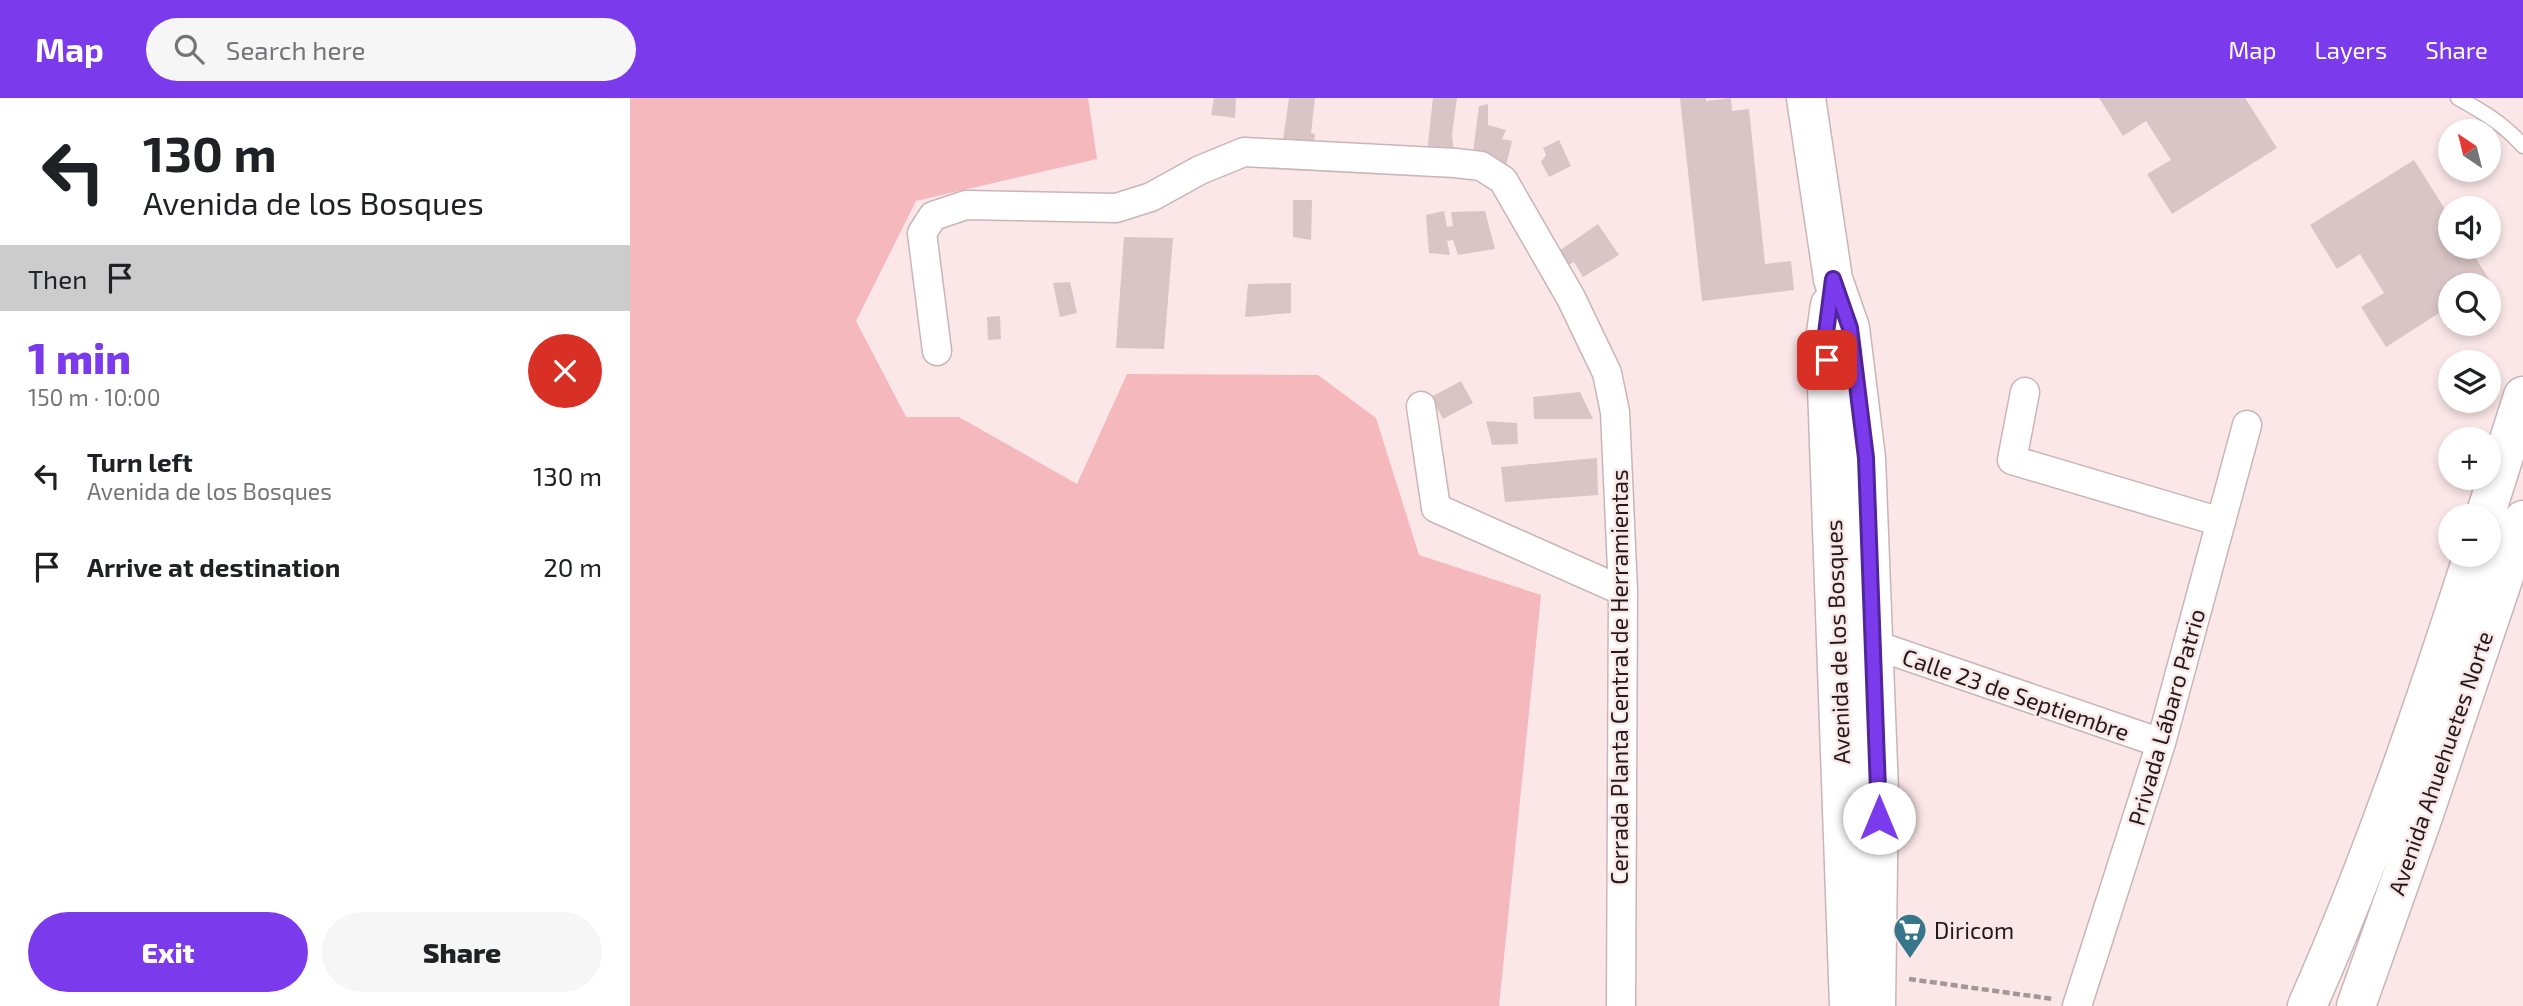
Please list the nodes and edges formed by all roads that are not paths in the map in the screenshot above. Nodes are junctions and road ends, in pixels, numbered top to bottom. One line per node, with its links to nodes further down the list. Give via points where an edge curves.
1 (1805, 98): 4 (street, Avenida de los Bosques)
2 (2458, 98): 3 (lane, via 2512,133)
3 (2523, 146)
4 (1833, 279): 15 (street, Avenida de los Bosques, via 1850,328 1866,458); 22 (street, Avenida de los Bosques, via 1826,333)
5 (937, 352): 14 (street, Cerrada Planta Central de Herramientas, via 922,233 933,216 966,205 1116,208 1151,198 1244,152 1481,166 1503,180 1571,298 1607,373 1615,412)
6 (2025, 392): 12 (street, via 2012,460)
7 (2523, 396): 10 (street)
8 (1421, 406): 14 (street, via 1436,508)
9 (2248, 425): 12 (street, Privada Lábaro Patrio)
10 (2489, 504)
11 (2523, 520): 18 (street, Avenida Ahuehuetes Norte)
12 (2221, 523): 16 (street, Privada Lábaro Patrio)
13 (2469, 567): 17 (street, Avenida Ahuehuetes Norte)
14 (1623, 591): 21 (street, Cerrada Planta Central de Herramientas)
15 (1872, 644): 16 (street, Calle 23 de Septiembre); 19 (street, Avenida de los Bosques, via 1879,791)
16 (2161, 743): 20 (street, Privada Lábaro Patrio)
17 (2386, 806): 18 (street); 23 (street, Avenida Ahuehuetes Norte)
18 (2423, 817): 24 (street, Avenida Ahuehuetes Norte)
19 (1877, 991)
20 (2077, 1004)
21 (1621, 1006)
22 (1849, 1006)
23 (2307, 1006)
24 (2356, 1006)

